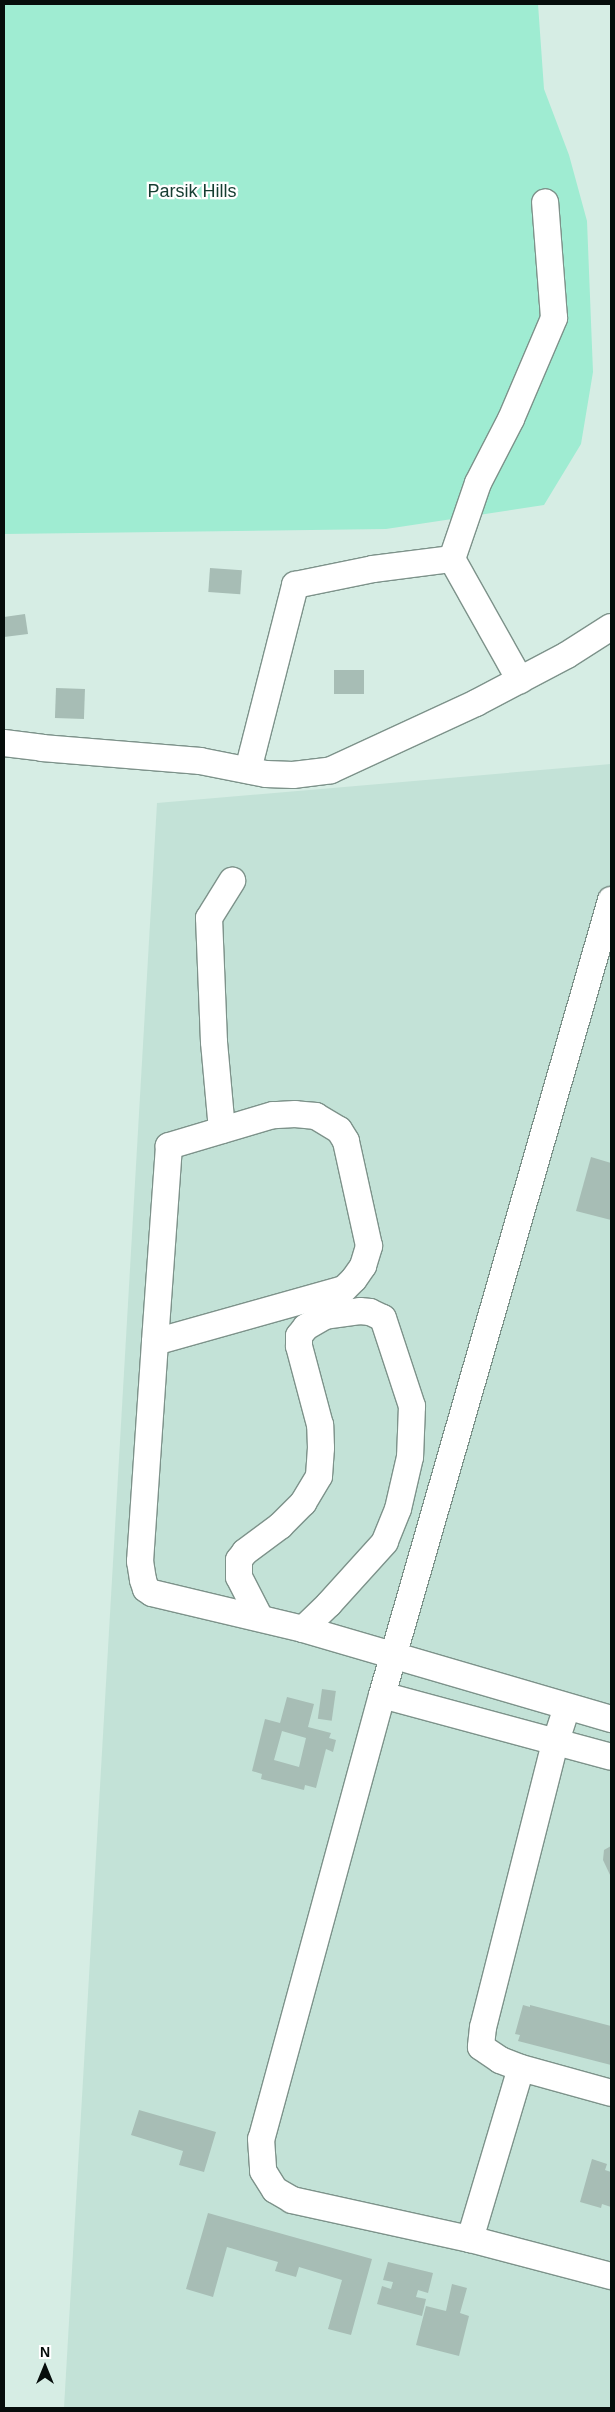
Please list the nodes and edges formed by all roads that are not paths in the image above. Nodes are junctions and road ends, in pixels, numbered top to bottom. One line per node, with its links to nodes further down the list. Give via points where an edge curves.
1 (544, 202): 2 (street, via 554,318 511,419 478,483)
2 (452, 559): 4 (street); 6 (street, via 373,568 295,585)
3 (611, 627): 4 (street)
4 (520, 680): 6 (street, via 330,770 294,775)
5 (4, 742): 6 (street, via 200,761)
6 (248, 770)
7 (232, 881): 9 (street, via 209,918 214,1042)
8 (611, 900): 13 (street)
9 (222, 1130): 10 (street, via 168,1146); 10 (street, via 273,1115 295,1114 316,1116 339,1130 346,1140 369,1246 365,1260 344,1289)
10 (155, 1342): 11 (street, via 140,1561 142,1580 152,1593)
11 (260, 1618): 12 (street); 12 (street, via 240,1577 239,1560 303,1503 319,1476 320,1424 299,1336 306,1327 325,1316 370,1312 383,1318 412,1406 410,1457 398,1509 385,1542)
12 (303, 1629): 13 (street)
13 (394, 1656): 14 (street); 15 (street)
14 (382, 1695): 17 (street); 21 (street, via 261,2139 263,2171 275,2190 292,2200)
15 (567, 1707): 16 (street); 17 (street)
16 (611, 1719)
17 (555, 1743): 18 (street); 19 (street, via 482,2033 481,2047)
18 (611, 1757)
19 (521, 2068): 20 (street); 21 (street)
20 (611, 2093)
21 (470, 2240): 22 (street)
22 (611, 2276)

